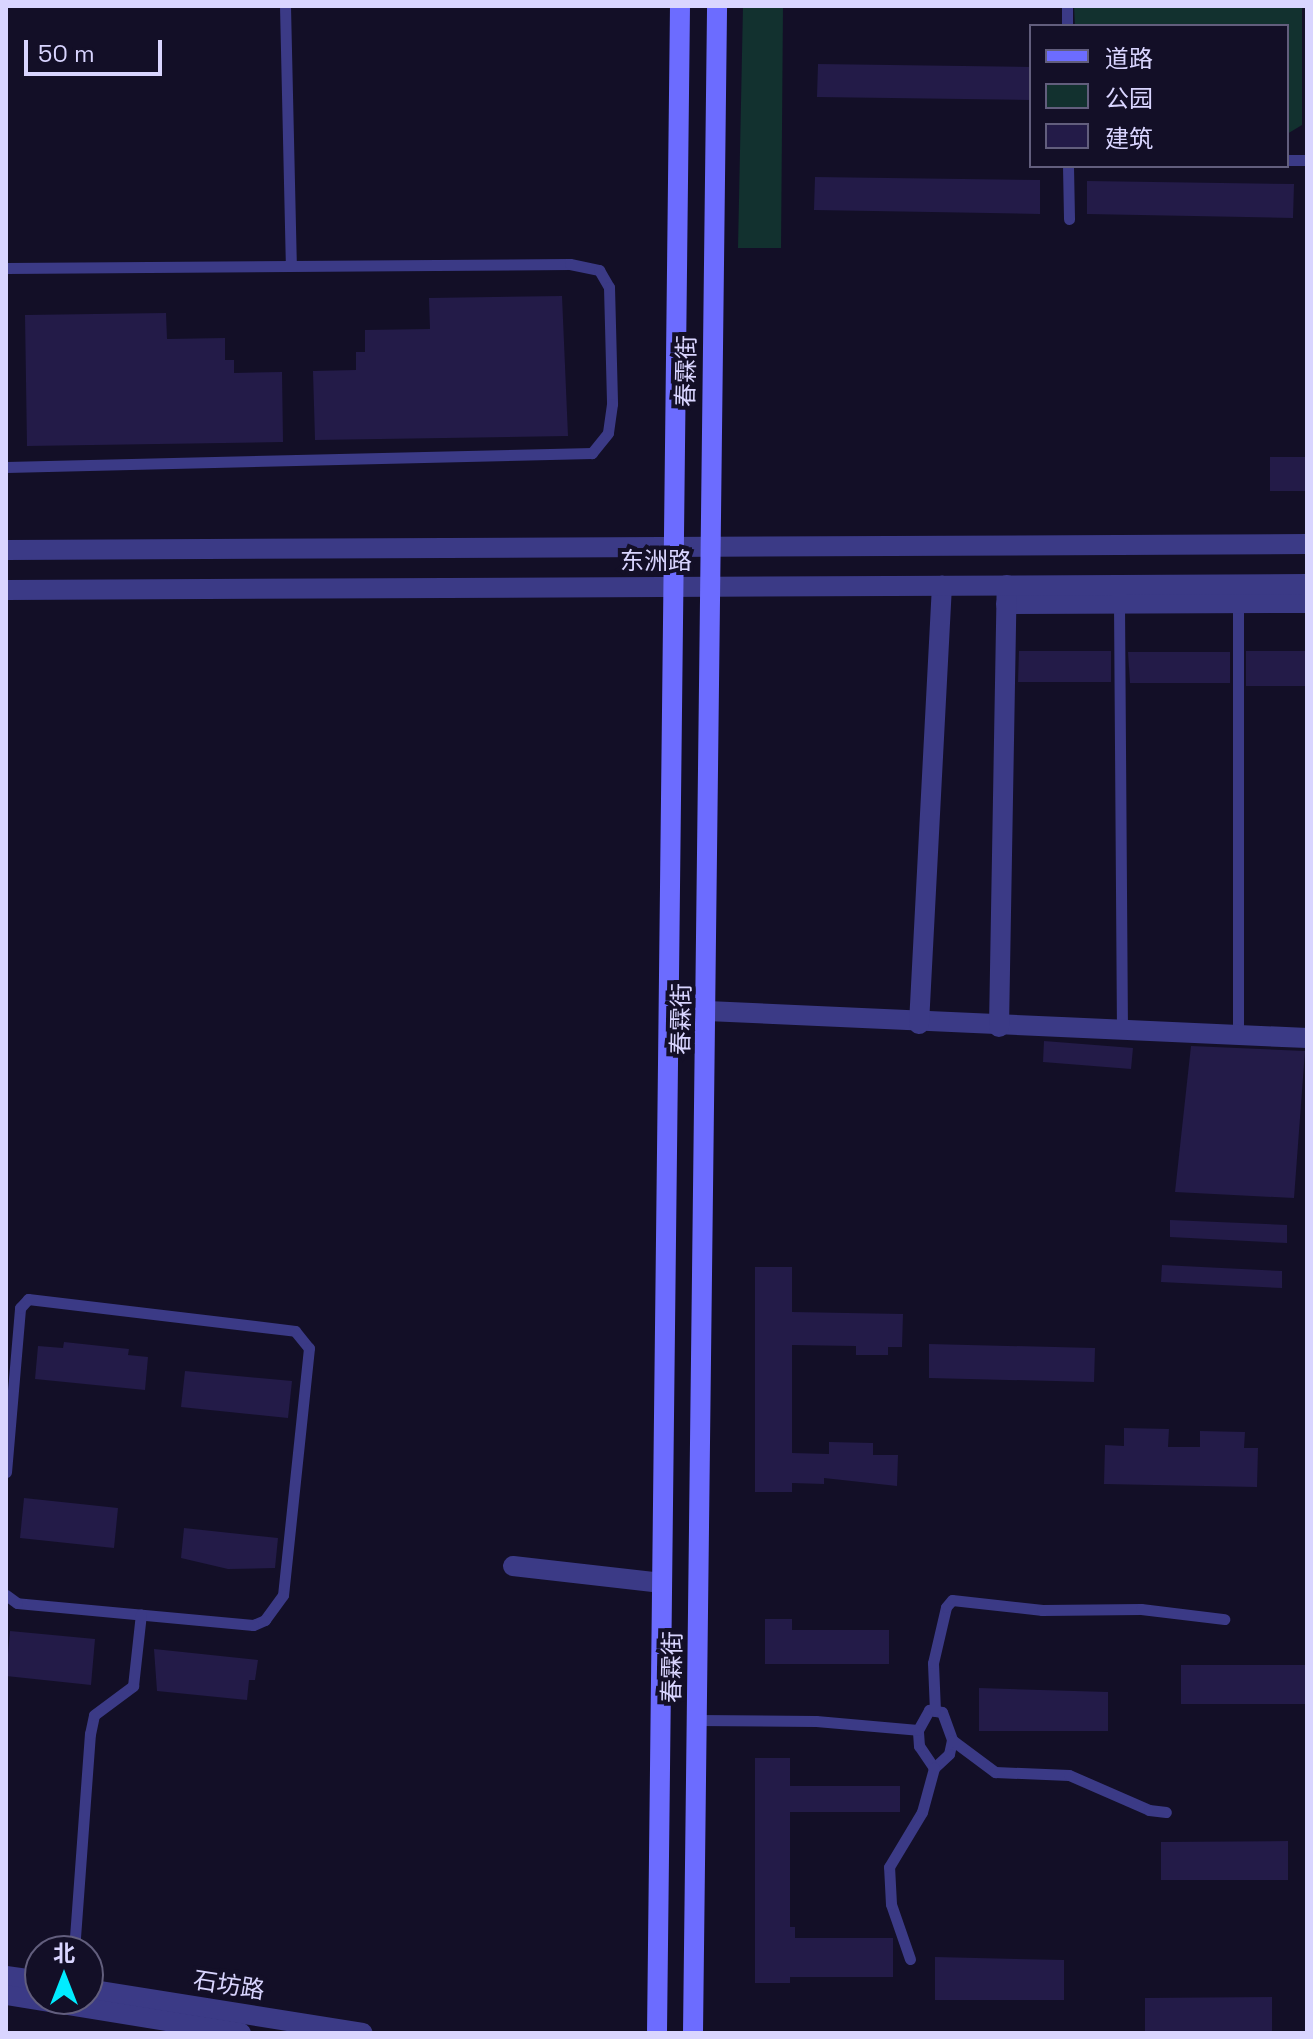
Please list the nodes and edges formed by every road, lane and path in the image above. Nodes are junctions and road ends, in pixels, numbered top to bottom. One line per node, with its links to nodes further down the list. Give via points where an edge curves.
1 (285, 6): 6 (lane)
2 (680, 6): 10 (main road, 春霖街)
3 (717, 6): 11 (main road, 春霖街)
4 (1068, 168): 5 (lane)
5 (1069, 219)
6 (291, 266): 7 (lane); 8 (lane, via 570,264 599,270 609,287 612,404 601,446 592,453)
7 (6, 268)
8 (6, 467)
9 (1307, 544): 11 (street, 东洲路)
10 (674, 547): 11 (street, 东洲路); 12 (street, 东洲路); 15 (main road, 春霖街)
11 (711, 547): 16 (main road, 春霖街)
12 (6, 550)
13 (1307, 584): 18 (street, 东洲路)
14 (942, 586): 16 (street, 东洲路); 18 (street, 东洲路); 23 (street)
15 (674, 587): 16 (street, 东洲路); 17 (street, 东洲路); 30 (main road, 春霖街)
16 (711, 587): 22 (main road, 春霖街)
17 (6, 590)
18 (1006, 595): 21 (street); 24 (street)
19 (1238, 603): 20 (street); 21 (street); 26 (lane)
20 (1307, 603)
21 (1119, 604): 25 (lane)
22 (707, 1011): 23 (street); 35 (main road, 春霖街)
23 (919, 1024): 24 (street)
24 (999, 1027): 25 (street)
25 (1122, 1031): 26 (street)
26 (1238, 1035): 27 (street)
27 (1307, 1038)
28 (6, 1472): 32 (lane, via 20,1308 28,1299 295,1331 305,1340 309,1348 283,1595 277,1609 253,1625)
29 (513, 1566): 30 (street)
30 (662, 1583): 47 (main road, 春霖街)
31 (6, 1595): 32 (lane, via 17,1603)
32 (141, 1614): 40 (lane, via 133,1686 94,1715 90,1734)
33 (1224, 1619): 34 (lane, via 1141,1609 1042,1610 952,1600 933,1663)
34 (935, 1711): 36 (lane, via 929,1710); 37 (lane, via 942,1712)
35 (697, 1720): 36 (lane, via 816,1721); 48 (main road, 春霖街)
36 (918, 1730): 38 (lane, via 923,1757)
37 (952, 1740): 38 (lane, via 949,1754); 39 (lane, via 995,1772 1069,1775 1149,1810)
38 (934, 1768): 41 (lane, via 922,1812 889,1867 891,1904)
39 (1166, 1812)
40 (75, 1935)
41 (910, 1959)
42 (104, 1992): 46 (street, 石坊路)
43 (6, 1995): 44 (street, 石坊路)
44 (161, 2026): 45 (street, 石坊路)
45 (241, 2033)
46 (362, 2033)
47 (657, 2033)
48 (693, 2033)

